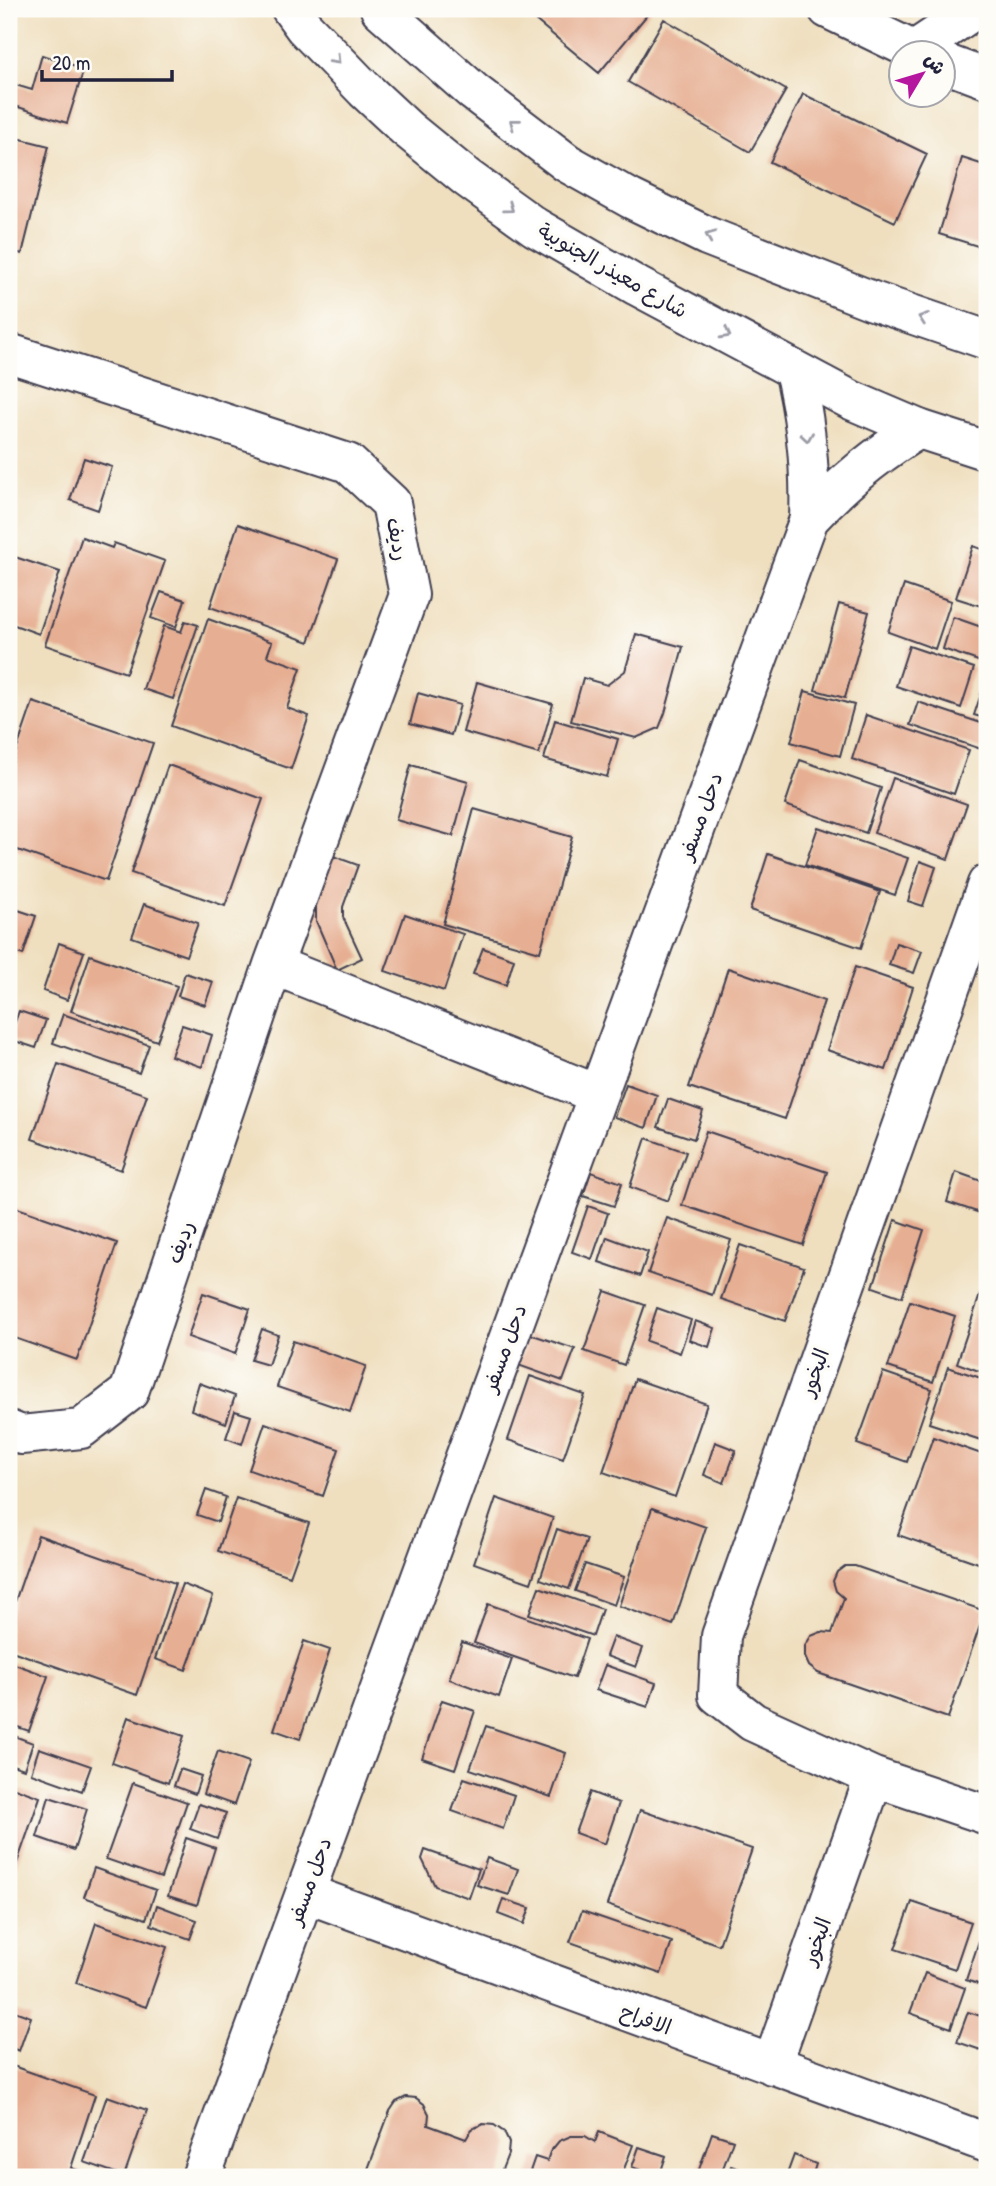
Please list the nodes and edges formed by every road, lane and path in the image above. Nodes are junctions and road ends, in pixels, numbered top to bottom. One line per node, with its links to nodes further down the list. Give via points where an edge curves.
1 (291, 9): 11 (street, شارع معيذر الجنوبية, one-way to 11, via 407,129 535,227)
2 (380, 9): 9 (street, one-way to 2, via 707,236 631,199 566,163 474,92)
3 (828, 9): 5 (street)
4 (976, 9): 6 (street)
5 (888, 38)
6 (944, 38)
7 (958, 68): 8 (street)
8 (987, 79)
9 (987, 340)
10 (9, 353): 16 (street, رديف, via 348,463 391,503 409,595)
11 (794, 370): 12 (street, شارع معيذر الجنوبية); 14 (street, دحل مسفر, one-way to 14, via 808,445)
12 (919, 429): 13 (street, شارع معيذر الجنوبية); 14 (street, دحل مسفر, via 860,469)
13 (987, 451)
14 (809, 519): 17 (street, دحل مسفر)
15 (987, 884): 19 (street, البخور, via 720,1636 718,1695 753,1723)
16 (274, 965): 17 (street); 18 (street, رديف, via 129,1392 81,1429 21,1435)
17 (597, 1094): 21 (street, دحل مسفر)
18 (9, 1430)
19 (874, 1777): 20 (street, البخور); 22 (street, البخور)
20 (987, 1815)
21 (305, 1893): 22 (street, الافراح); 24 (street, دحل مسفر)
22 (772, 2065): 23 (street, الافراح)
23 (987, 2143)
24 (201, 2177)

